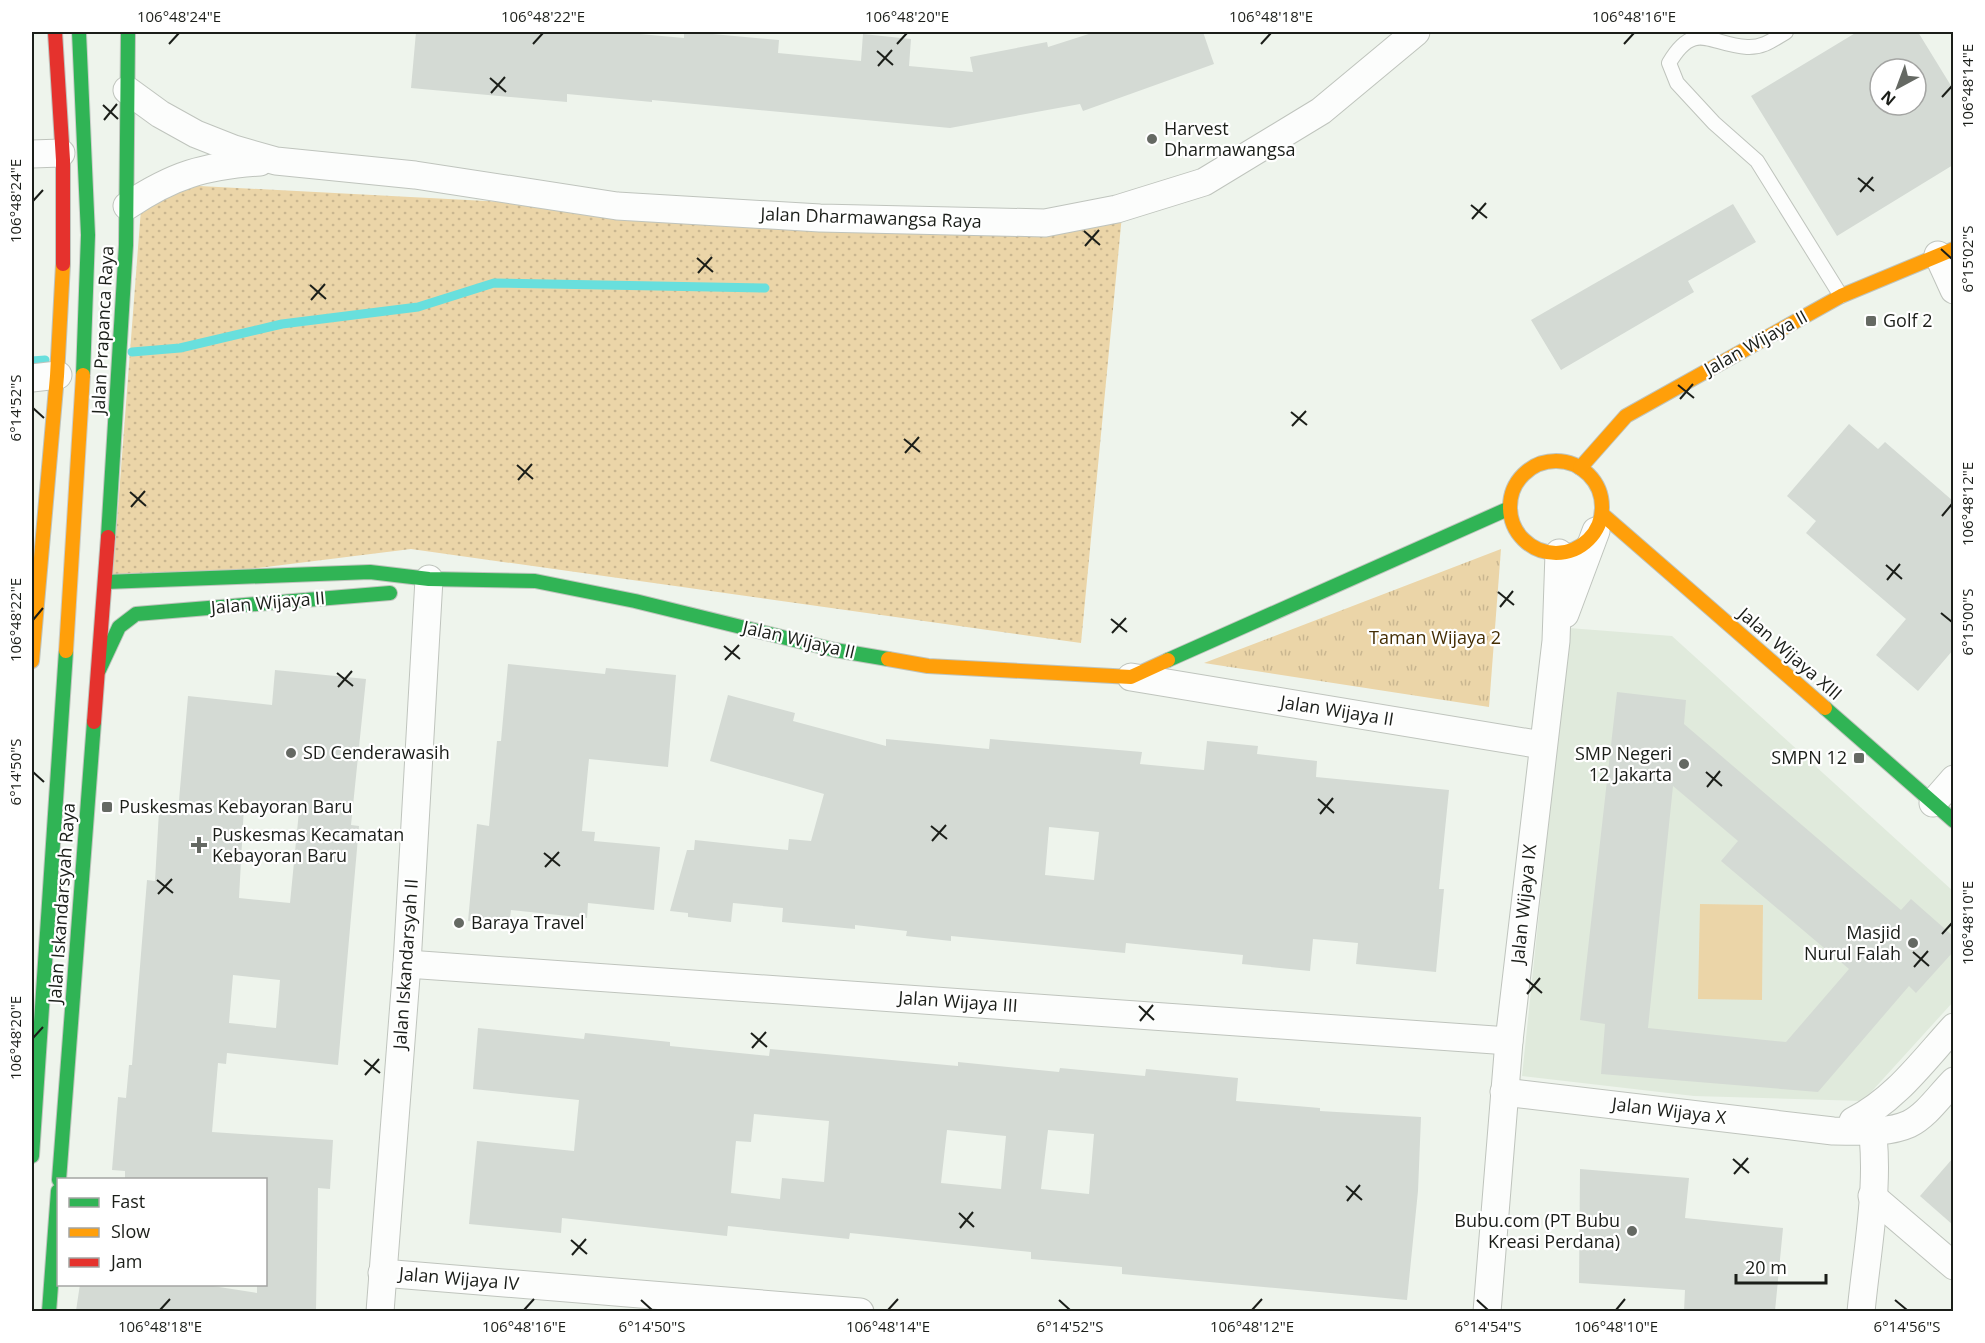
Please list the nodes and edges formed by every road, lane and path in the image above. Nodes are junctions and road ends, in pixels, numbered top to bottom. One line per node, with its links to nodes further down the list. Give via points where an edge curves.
1 (55, 32): 8 (main road)
2 (79, 32): 40 (main road, bridge, via 88,235 81,433)
3 (85, 32): 8 (main road)
4 (128, 32): 7 (main road, Jalan Prapanca Raya)
5 (1416, 32): 11 (street, Jalan Dharmawangsa Raya, via 1321,111 1204,182 1117,209 1045,223 820,218 616,206 415,175)
6 (1786, 32): 15 (lane, via 1764,45 1747,47 1697,37 1680,45 1669,63 1677,83 1757,161)
7 (127, 90): 11 (street, Jalan Dharmawangsa Raya, via 196,134); 12 (main road, Jalan Prapanca Raya)
8 (61, 92): 10 (main road)
9 (32, 153): 10 (street)
10 (61, 153): 16 (main road, via 62,249)
11 (276, 160): 12 (street, Jalan Dharmawangsa Raya, via 196,171 159,185)
12 (127, 206): 21 (main road, Jalan Prapanca Raya)
13 (1946, 252): 14 (street); 15 (main road, Jalan Wijaya II)
14 (1953, 290)
15 (1841, 296): 17 (main road, Jalan Wijaya II, via 1626,416)
16 (45, 376): 22 (main road)
17 (1580, 468): 18 (main road, via 1561,461 1536,466 1517,482); 19 (main road, via 1598,488)
18 (1510, 508): 20 (main road, via 1514,526 1525,541 1541,550); 29 (main road, Jalan Wijaya II)
19 (1599, 523): 20 (main road, via 1584,544); 26 (street, Jalan Wijaya IX); 32 (main road, Jalan Wijaya XIII)
20 (1559, 553): 26 (street, Jalan Wijaya IX)
21 (105, 582): 23 (main road, Jalan Wijaya II, via 370,572); 24 (main road, Jalan Prapanca Raya)
22 (35, 584): 25 (main road)
23 (428, 584): 28 (main road, Jalan Wijaya II, via 136,614 119,627); 29 (main road, Jalan Wijaya II, via 535,580 835,650 928,666); 34 (street, Jalan Iskandarsyah II)
24 (89, 631): 25 (main road); 28 (main road, Jalan Iskandarsyah Raya)
25 (41, 637): 27 (main road)
26 (1556, 641): 30 (street, Jalan Wijaya IX)
27 (32, 661)
28 (98, 673): 41 (main road, Jalan Iskandarsyah Raya)
29 (1131, 677): 30 (street, Jalan Wijaya II)
30 (1542, 745): 36 (street, Jalan Wijaya IX)
31 (1953, 779): 32 (street)
32 (1933, 803): 33 (main road, Jalan Wijaya XIII)
33 (1953, 821)
34 (407, 964): 36 (street, Jalan Wijaya III); 45 (street, Jalan Iskandarsyah II)
35 (1953, 1028): 39 (street, Jalan Wijaya X)
36 (1509, 1041): 38 (street, Jalan Wijaya IX)
37 (1953, 1081): 39 (street, Jalan Wijaya X, via 1922,1115 1908,1124)
38 (1504, 1092): 39 (street, Jalan Wijaya X, via 1833,1131); 49 (street, Jalan Wijaya IX)
39 (1872, 1122): 42 (street)
40 (32, 1156)
41 (59, 1178)
42 (1872, 1196): 44 (street); 50 (street)
43 (57, 1204): 46 (main road)
44 (1953, 1266)
45 (382, 1273): 47 (street, Jalan Iskandarsyah II); 48 (street, Jalan Wijaya IV)
46 (49, 1311)
47 (380, 1311)
48 (860, 1311)
49 (1487, 1311)
50 (1861, 1311)

